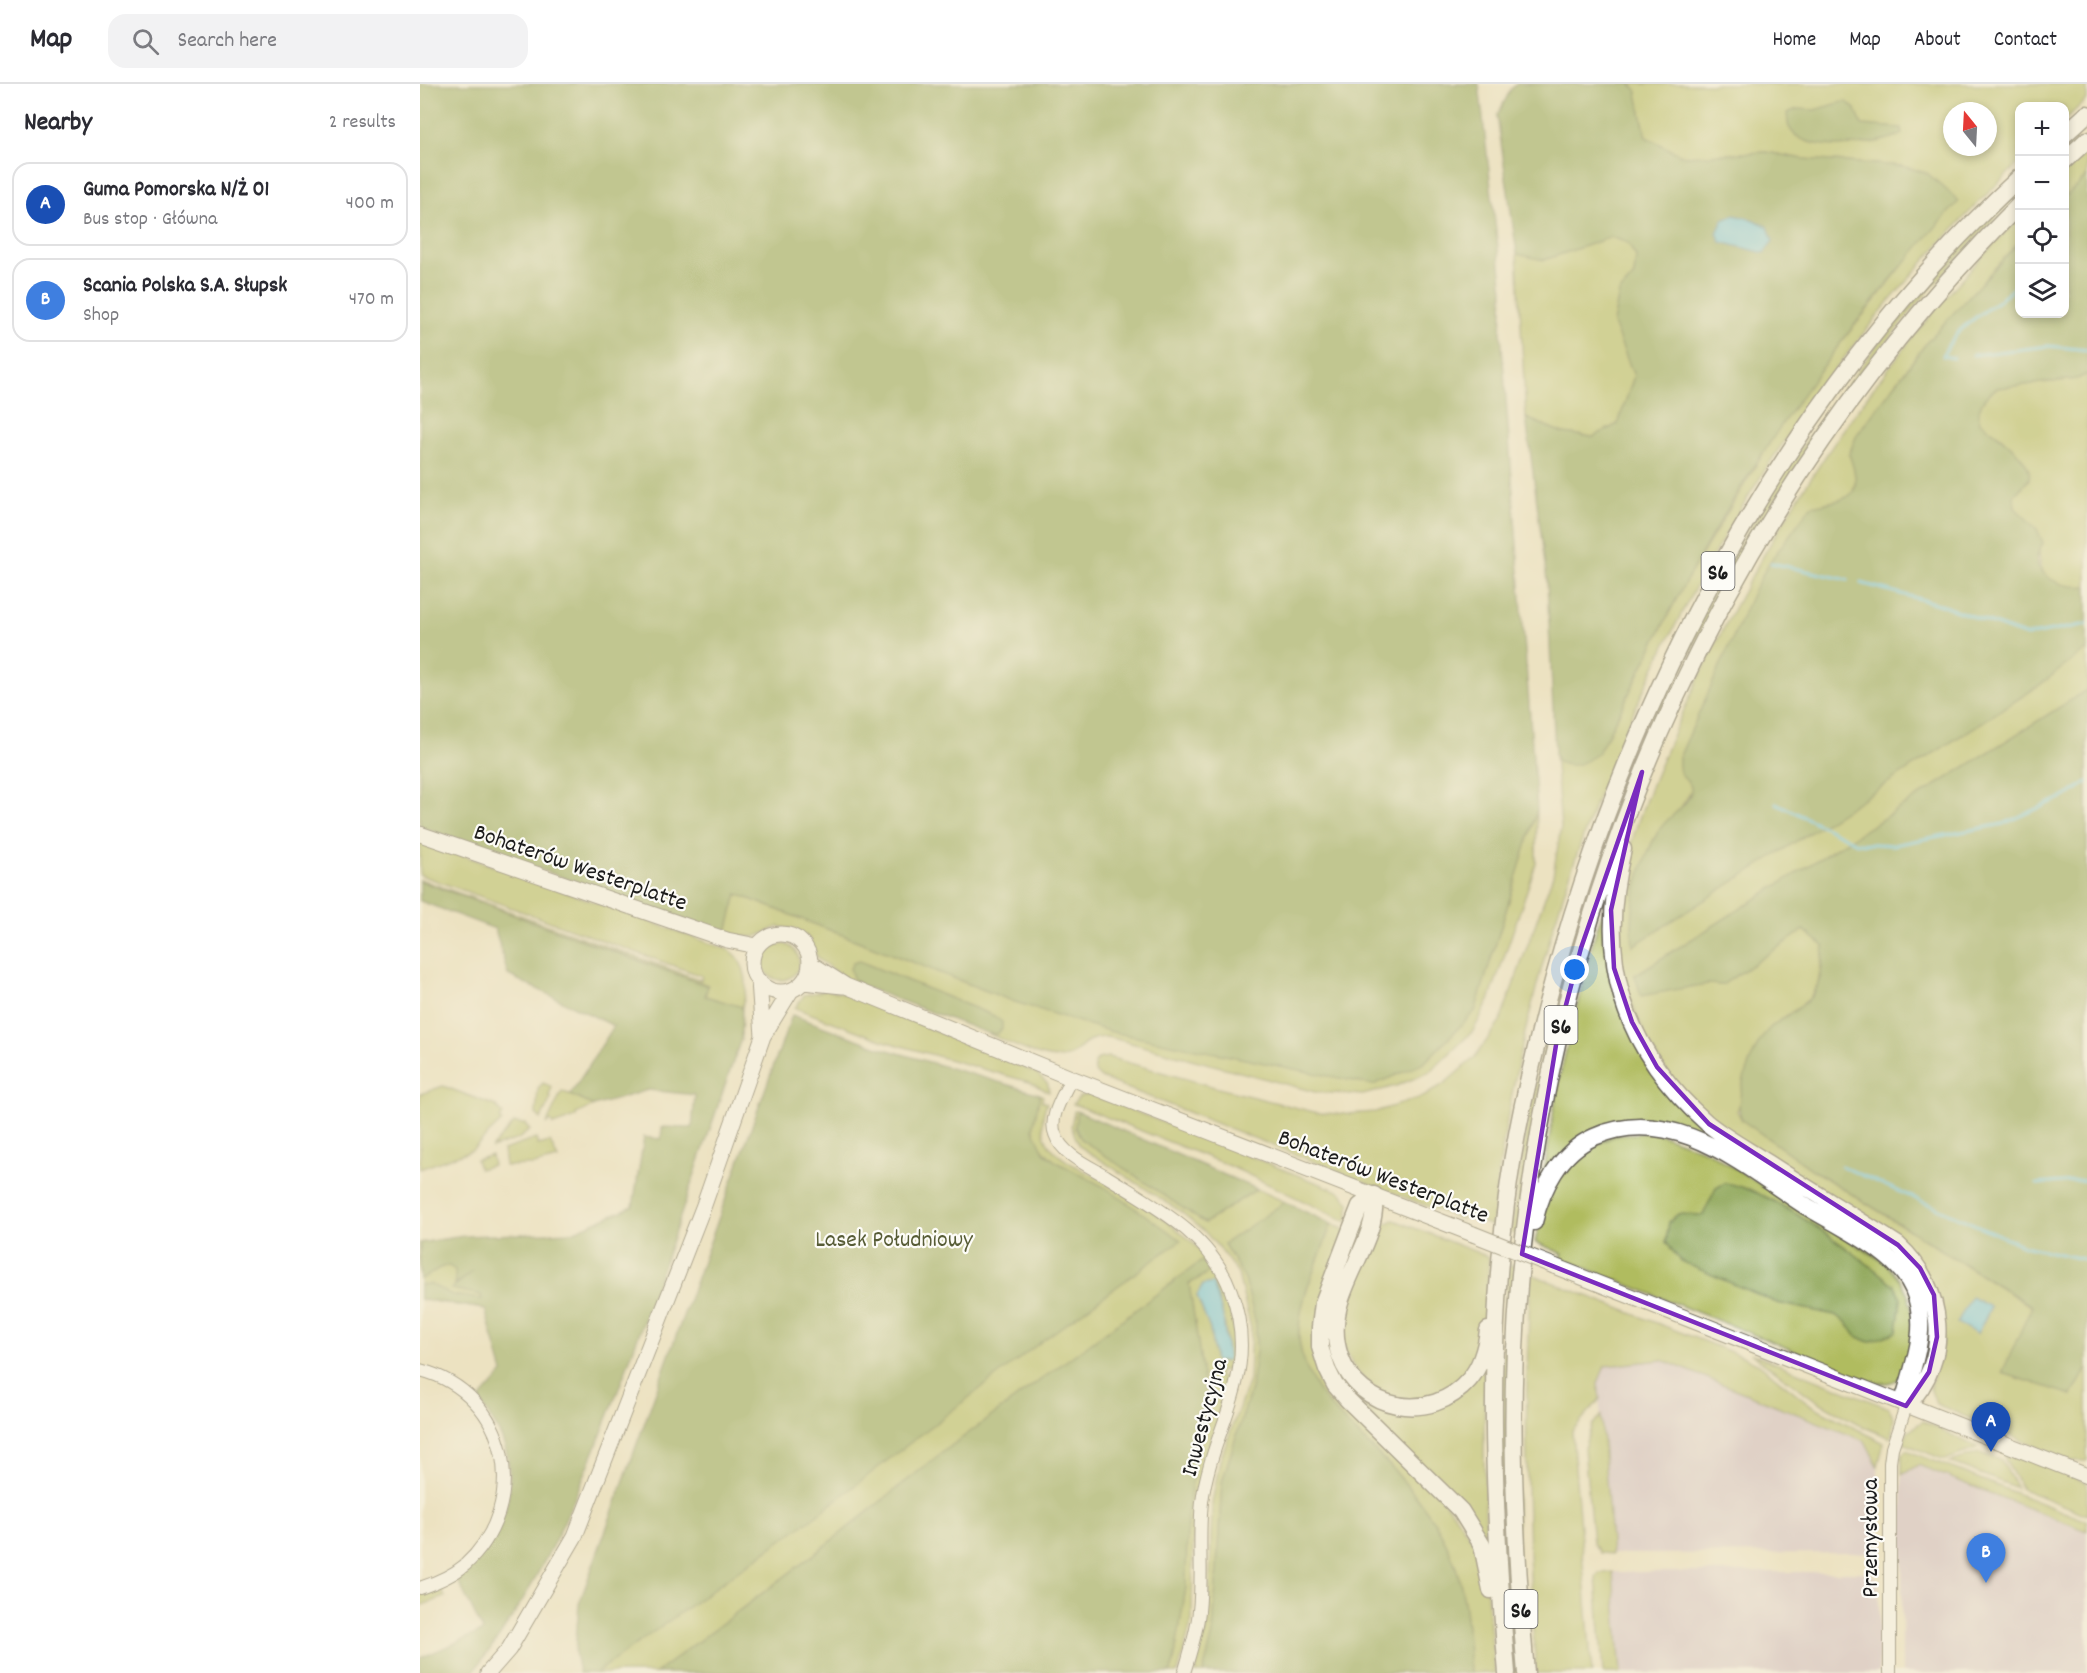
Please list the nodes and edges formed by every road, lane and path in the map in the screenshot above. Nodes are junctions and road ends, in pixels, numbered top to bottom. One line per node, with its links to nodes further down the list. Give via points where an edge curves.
1 (2087, 114): 2 (highway)
2 (2069, 130)
3 (2087, 140): 4 (highway)
4 (2069, 156)
5 (2015, 181): 18 (highway, S6, via 1936,261 1813,420 1730,549 1647,711 1598,835 1562,945 1517,1125)
6 (2015, 208): 7 (highway, S6, via 1950,276 1884,356 1794,483 1710,624)
7 (1642, 772): 19 (highway, S6, via 1591,915 1557,1039 1537,1142); 21 (highway, via 1611,910 1614,968 1632,1022 1664,1077 1709,1124 1898,1245 1920,1268 1935,1302 1936,1337 1929,1372 1919,1393)
8 (420, 834): 9 (main road, Bohaterów Westerplatte)
9 (755, 952): 10 (main road, via 772,935 790,935 805,945); 11 (main road, via 754,972)
10 (810, 963): 12 (main road); 13 (main road, Bohaterów Westerplatte)
11 (759, 981): 14 (main road, via 777,992); 15 (main road)
12 (803, 982): 13 (main road, Bohaterów Westerplatte); 14 (main road)
13 (846, 986): 16 (main road, Bohaterów Westerplatte)
14 (789, 993): 15 (main road)
15 (763, 1036): 25 (main road, via 704,1205 579,1526 514,1640)
16 (1071, 1078): 17 (main road, Bohaterów Westerplatte); 26 (street, Inwestycyjna, via 1053,1125 1054,1134 1079,1160 1181,1225 1204,1245 1232,1291 1239,1321 1239,1380 1206,1484 1200,1532 1200,1610)
17 (1374, 1196): 18 (highway, via 1376,1212 1345,1288 1335,1328 1346,1370 1367,1394 1403,1408 1427,1406 1442,1401 1468,1381 1486,1346); 21 (main road, Bohaterów Westerplatte, bridge); 24 (highway, via 1360,1206 1334,1272 1323,1303 1320,1347 1335,1385 1461,1511 1475,1531 1485,1558)
18 (1500, 1267): 24 (highway, S6, via 1494,1445)
19 (1519, 1288): 21 (highway, via 1536,1210 1564,1159 1586,1140 1629,1126 1651,1125 1677,1131 1730,1157 1893,1262 1904,1273 1916,1299 1922,1328 1905,1395); 27 (highway, S6, via 1513,1445)
20 (420, 1370): 23 (street, via 464,1391 484,1413 500,1447 505,1483 501,1511 479,1550 464,1566)
21 (1906, 1406): 22 (main road, Bohaterów Westerplatte); 28 (street, Przemysłowa, via 1890,1463)
22 (2087, 1476)
23 (420, 1588)
24 (1506, 1672)
25 (488, 1673)
26 (1184, 1673)
27 (1526, 1673)
28 (1890, 1673)

